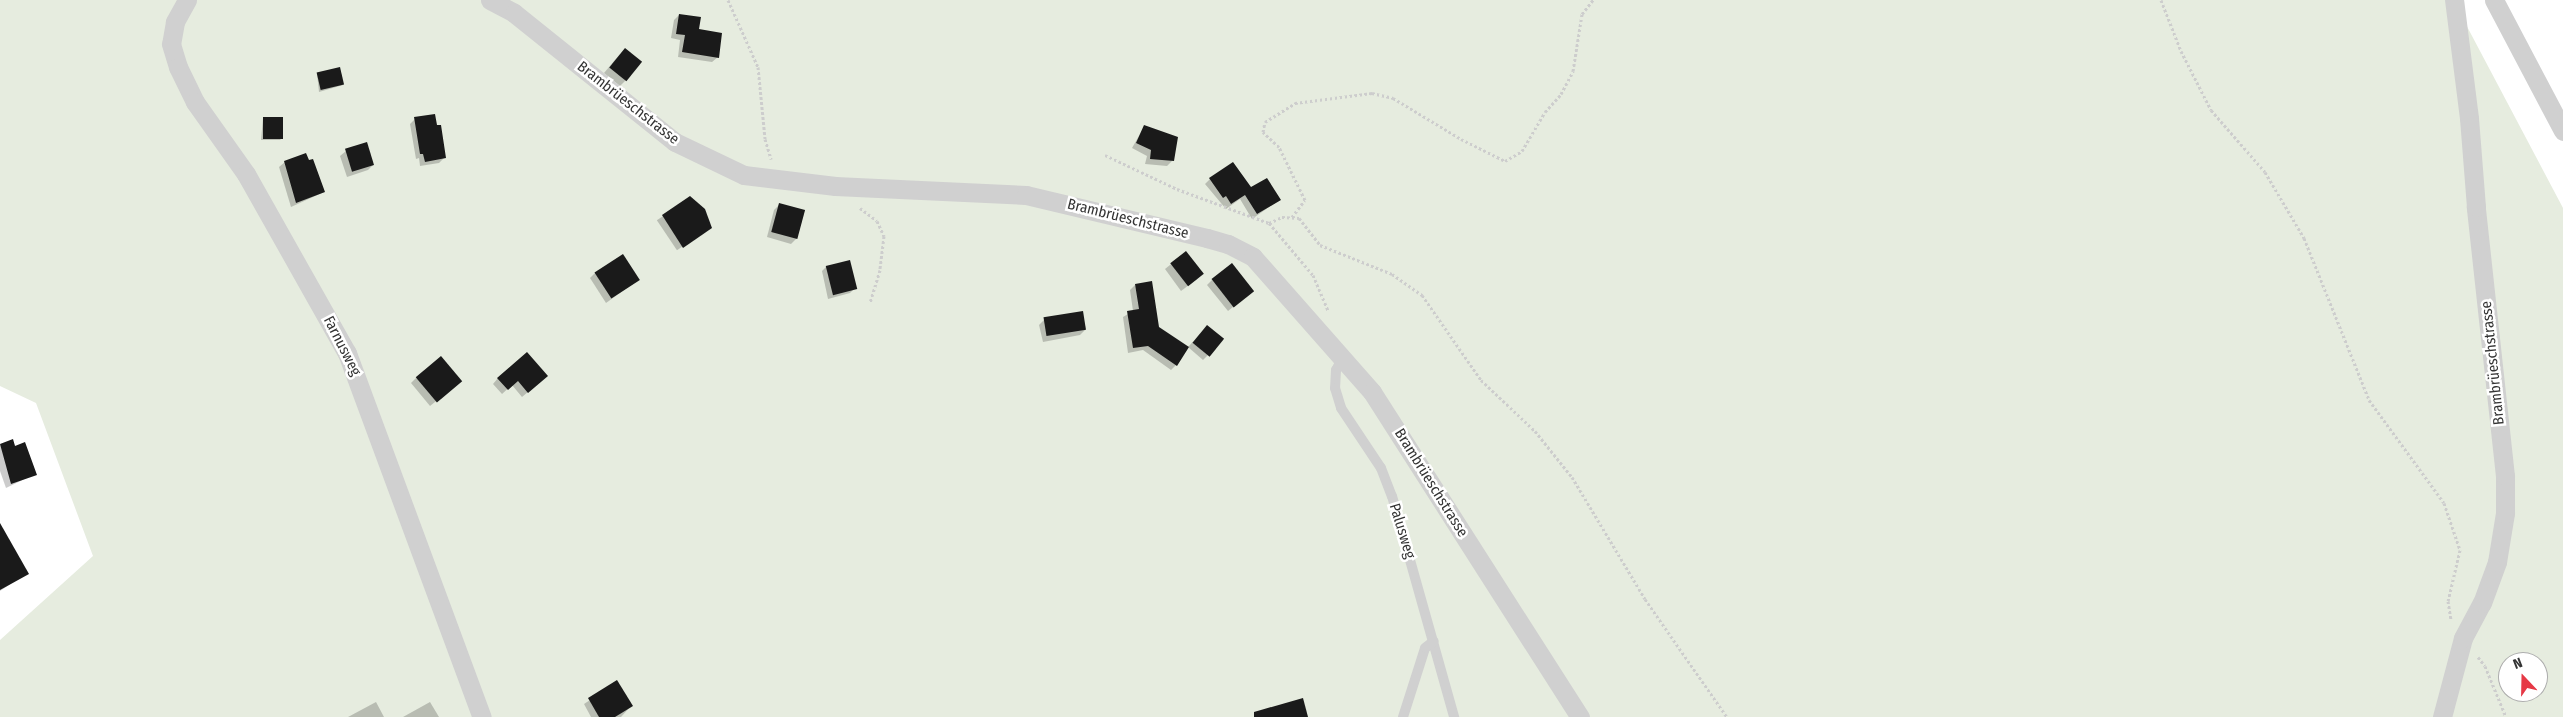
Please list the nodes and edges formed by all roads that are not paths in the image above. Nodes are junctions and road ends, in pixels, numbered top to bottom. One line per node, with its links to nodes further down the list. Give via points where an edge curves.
1 (187, 0): 8 (street, Farnusweg, via 175,22 171,44 178,67 195,102 246,174 347,353)
2 (490, 0): 6 (street, Brambrüeschstrasse, via 514,13 675,142 744,175 835,186 1026,195 1228,244 1253,257)
3 (2454, 0): 12 (street, Brambrüeschstrasse, via 2505,476 2505,513 2497,562 2482,603 2463,638)
4 (2494, 0): 5 (street)
5 (2563, 131)
6 (1343, 357): 7 (lane, Palusweg, via 1336,370 1335,388 1341,408 1380,468 1392,496); 11 (street, Brambrüeschstrasse, via 1372,392 1416,456)
7 (1434, 641): 9 (lane, via 1425,648); 10 (lane, Palusweg)
8 (482, 717)
9 (1402, 717)
10 (1454, 717)
11 (1580, 717)
12 (2442, 717)

